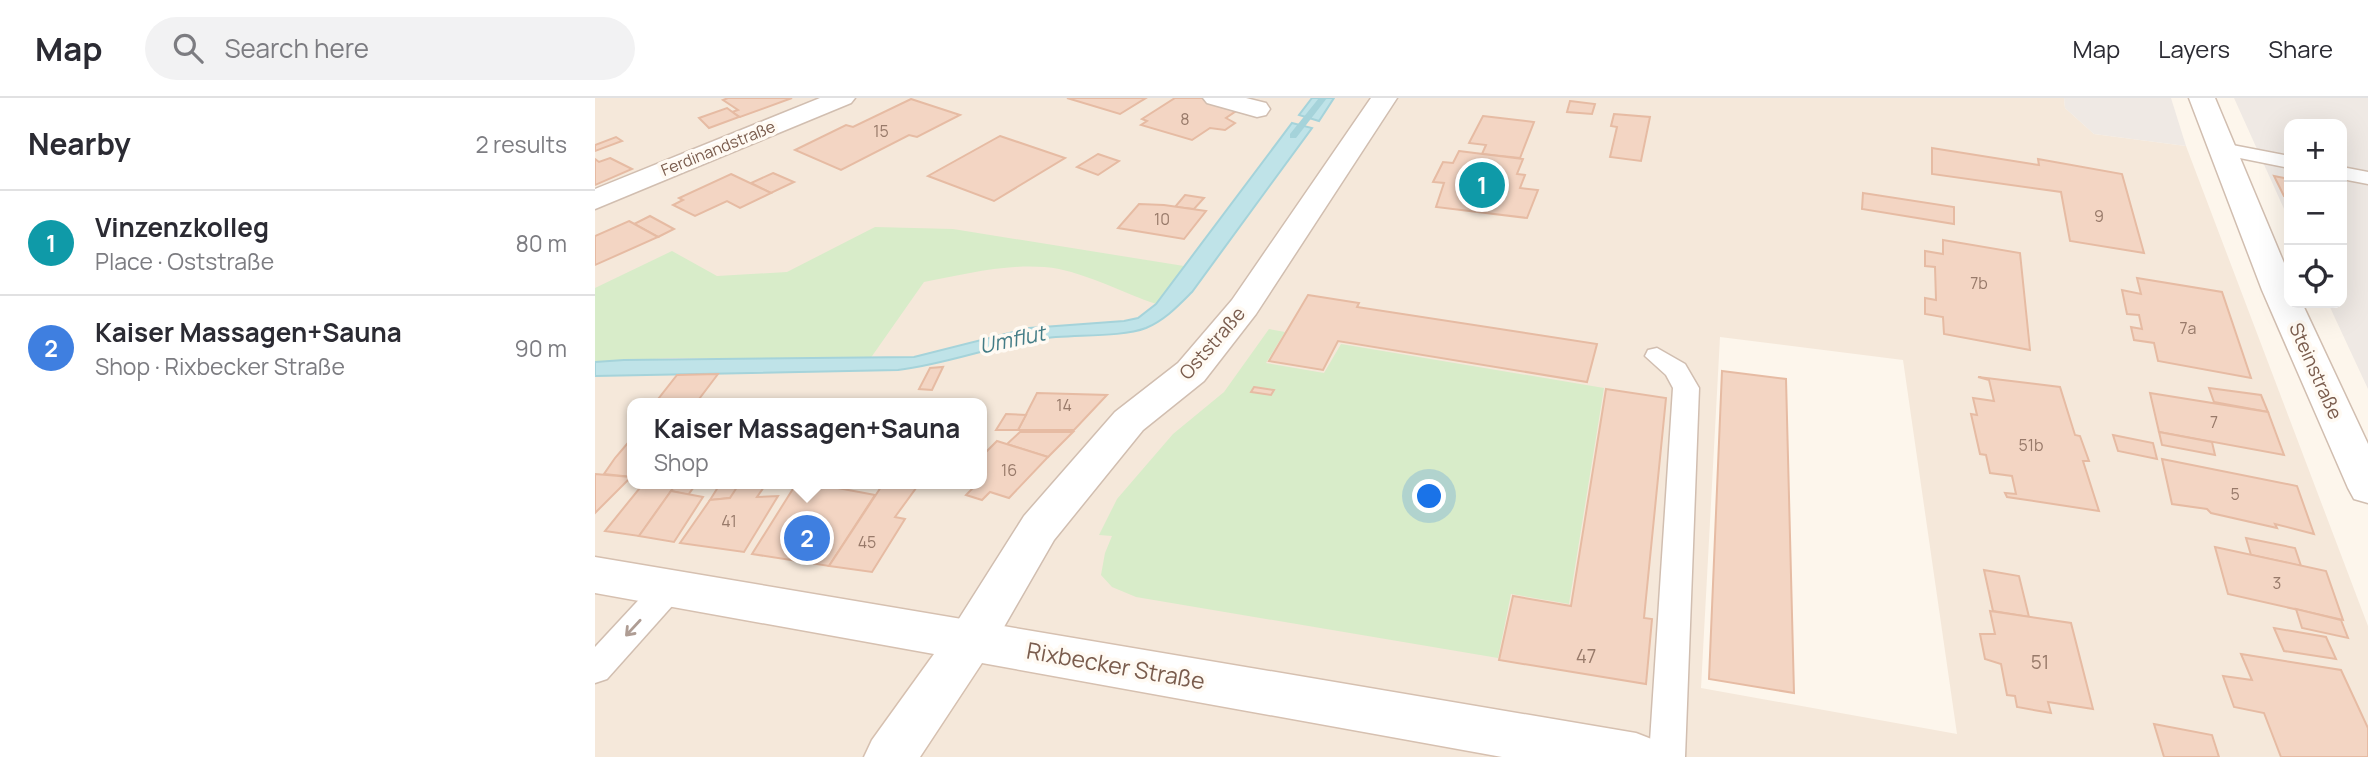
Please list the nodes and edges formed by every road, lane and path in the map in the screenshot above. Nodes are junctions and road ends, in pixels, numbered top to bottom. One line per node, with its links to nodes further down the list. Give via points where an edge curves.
1 (842, 98): 10 (street, Ferdinandstraße)
2 (1216, 98): 5 (street)
3 (1384, 98): 15 (street, Oststraße, via 1244,307 1191,372 1129,421 1039,528)
4 (2202, 98): 6 (street, Steinstraße)
5 (1257, 109)
6 (2222, 149): 7 (lane); 12 (street, Steinstraße)
7 (2284, 161)
8 (2347, 174): 9 (lane)
9 (2368, 178)
10 (595, 200)
11 (1657, 356): 19 (lane, via 1676,370 1686,388)
12 (2368, 488)
13 (595, 575): 14 (street, Rixbecker Straße)
14 (670, 587): 15 (street, Rixbecker Straße); 16 (lane, one-way to 16)
15 (972, 639): 17 (street, Oststraße); 18 (street, Rixbecker Straße)
16 (595, 668)
17 (890, 757)
18 (1636, 757)
19 (1667, 757)

